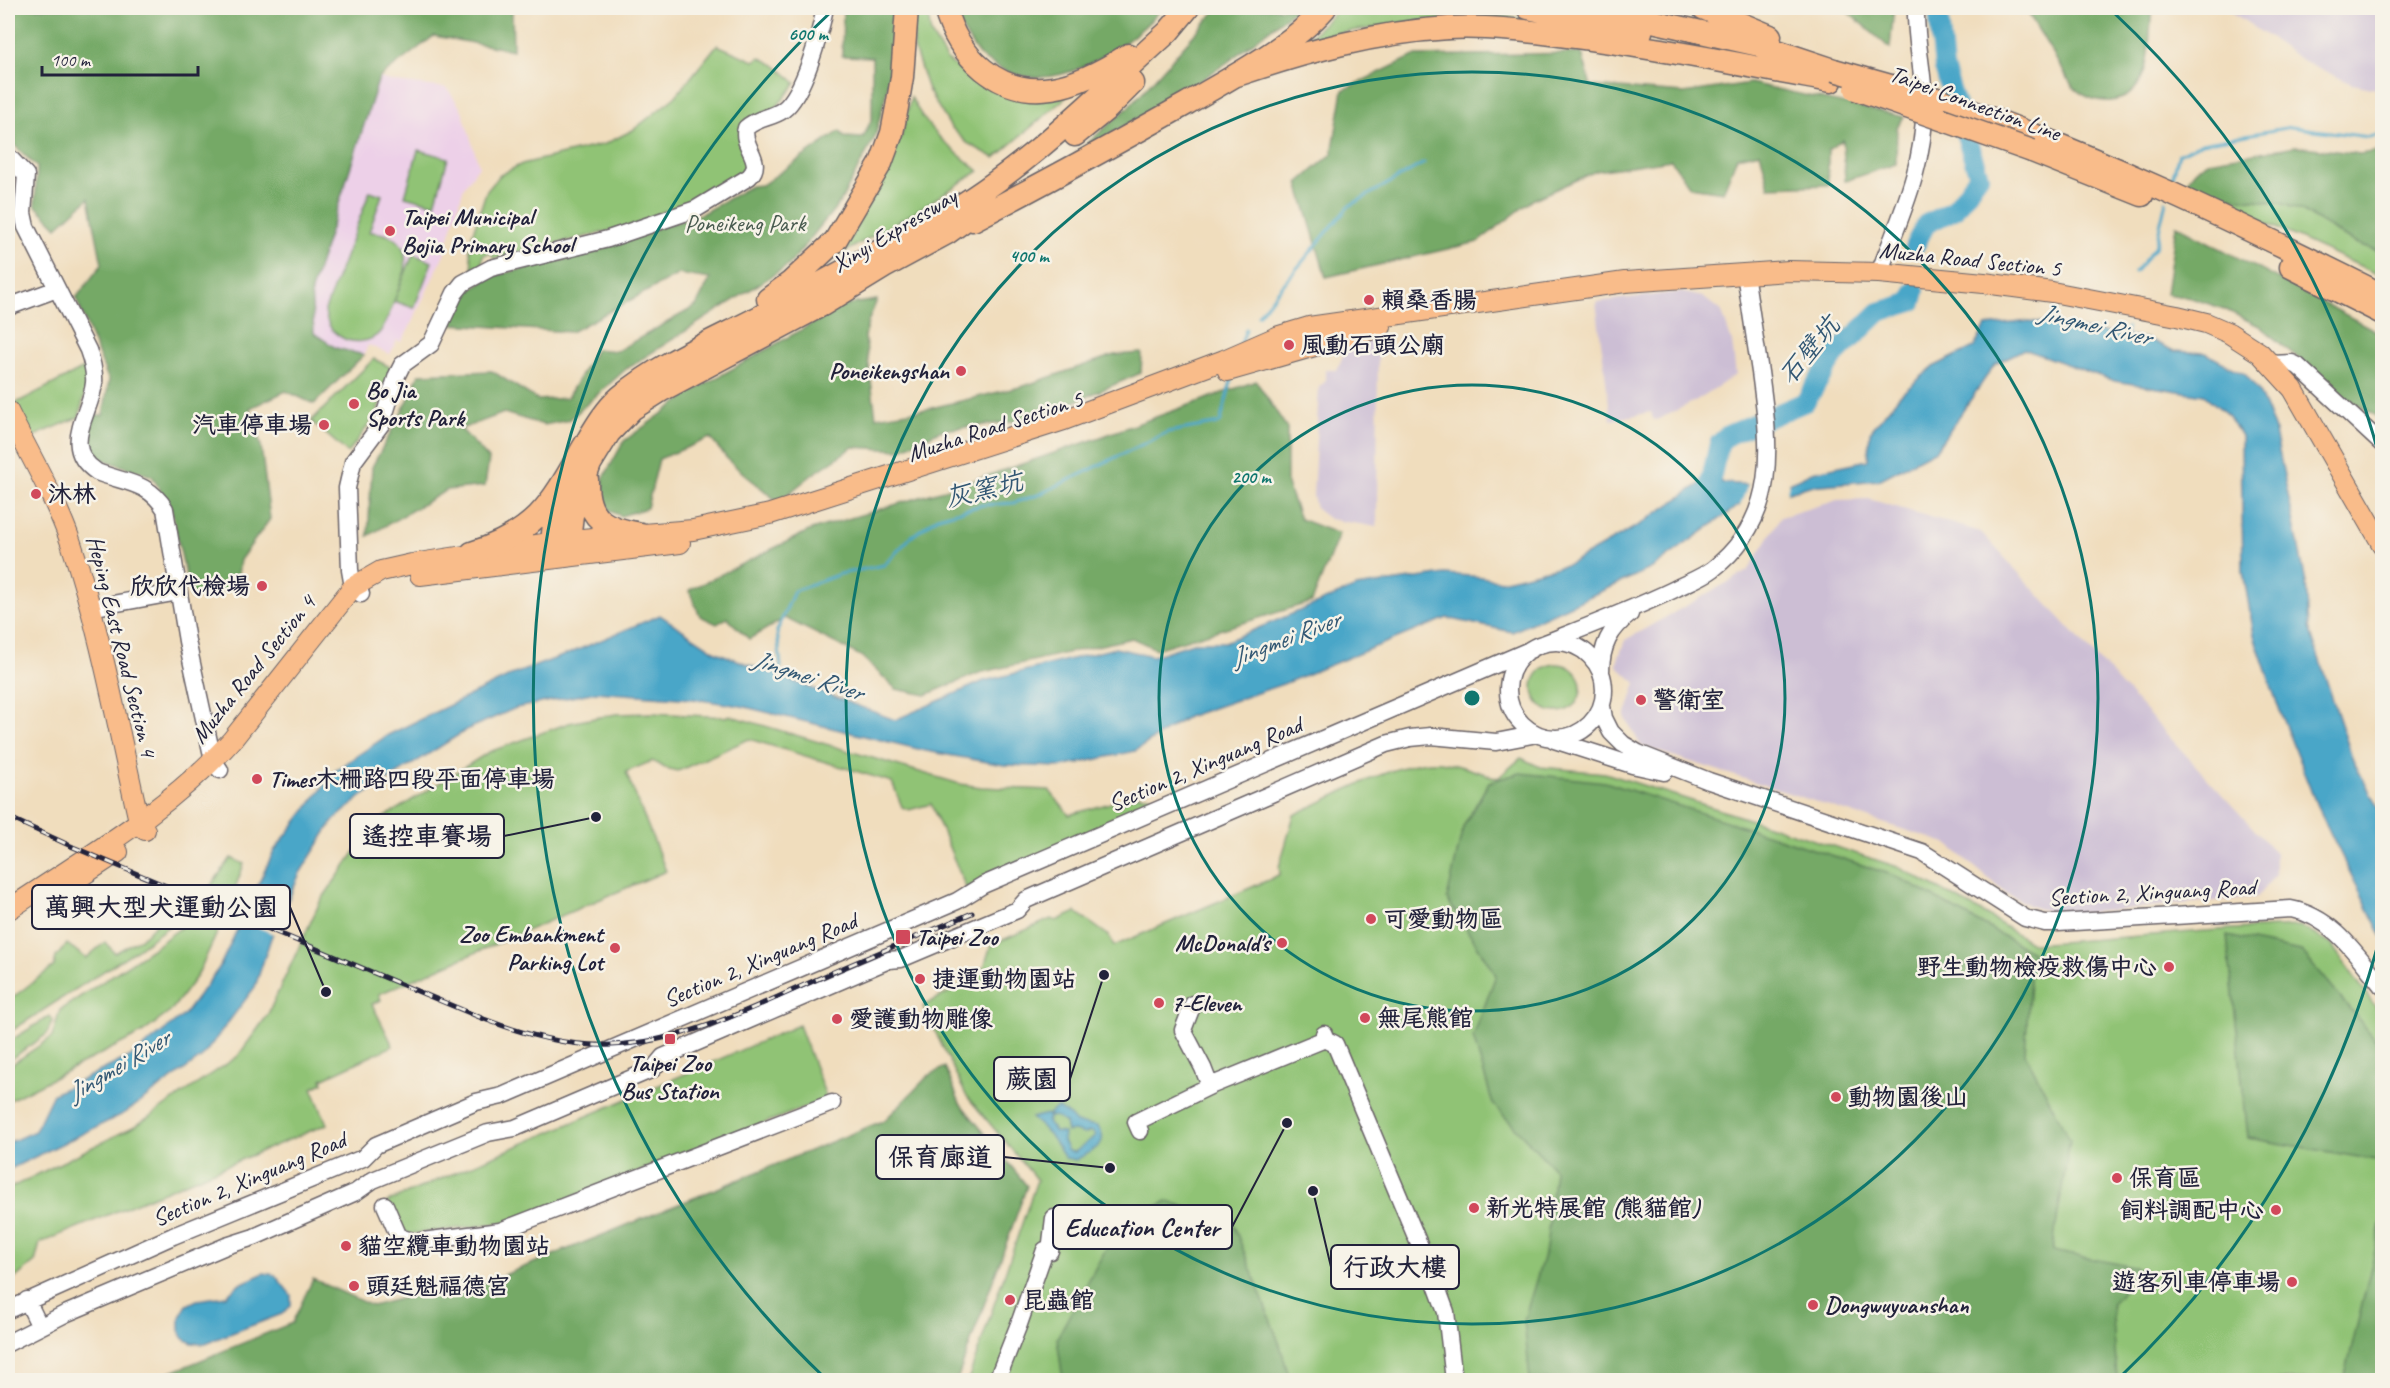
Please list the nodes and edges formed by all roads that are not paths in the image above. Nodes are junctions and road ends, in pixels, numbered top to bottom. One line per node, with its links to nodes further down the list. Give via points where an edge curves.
1 (825, 8): 36 (street, via 806,72 793,100 781,111 746,128 745,139 755,165 749,177 696,209 608,239 491,268 474,275 455,293 430,344 399,370 382,423 349,471 350,570)
2 (907, 8): 26 (highway, via 902,77 892,133 867,188 835,241 791,282)
3 (945, 8): 4 (highway, via 953,33 968,56 987,73 1007,84 1052,88 1118,62 1145,45)
4 (1186, 8): 26 (highway, Xinyi Expressway, via 1168,32 1007,174 943,216)
5 (1204, 8): 16 (highway, Xinyi Expressway, via 1108,108)
6 (1324, 8): 12 (highway)
7 (1528, 8): 11 (highway, Taipei Connection Line)
8 (1591, 8): 11 (highway, Taipei Connection Line, via 1758,45)
9 (1703, 8): 11 (highway)
10 (1916, 8): 18 (street, via 1923,134 1906,203)
11 (1835, 71): 12 (highway, via 1610,41 1450,28 1323,48); 13 (highway, Taipei Connection Line, bridge, via 1937,99); 13 (highway, Taipei Connection Line, bridge, via 1856,89)
12 (1237, 75): 16 (highway, via 1081,164)
13 (2034, 144): 15 (highway, Taipei Connection Line)
14 (8, 156): 19 (street, via 26,175 26,227)
15 (2144, 188): 20 (highway, Taipei Connection Line, via 2213,211); 23 (highway, Taipei Connection Line)
16 (947, 233): 31 (highway, Xinyi Expressway, via 662,390 632,410)
17 (1745, 273): 18 (main road, Muzha Road Section 5); 22 (main road, Muzha Road Section 5, via 1625,282); 38 (street, Section 2, Xinguang Road, via 1767,423 1767,474 1759,505 1725,558 1699,577)
18 (1879, 273): 28 (main road, Muzha Road Section 5, via 2052,292 2195,320 2240,339)
19 (57, 289): 21 (street); 37 (street, via 88,350 94,374 78,436 83,458 97,472 144,488 160,502 168,517)
20 (2382, 295)
21 (8, 307)
22 (1439, 310): 24 (main road, Muzha Road Section 5); 25 (main road, Muzha Road Section 5)
23 (2382, 313)
24 (1326, 324): 25 (main road); 27 (main road, Muzha Road Section 5, via 1294,330)
25 (1323, 344): 27 (main road, Muzha Road Section 5)
26 (704, 345): 31 (highway, Xinyi Expressway, via 668,363 618,399 599,421)
27 (1253, 356): 32 (main road, Muzha Road Section 5, via 770,514 703,529); 34 (main road, Muzha Road Section 5, via 1192,384 1036,441 772,524 694,541)
28 (2272, 364): 30 (street, via 2298,366); 33 (main road, Muzha Road Section 5, via 2305,407)
29 (8, 411): 39 (main road, Heping East Road Section 4, via 65,527)
30 (2382, 444)
31 (584, 460): 32 (highway, via 588,496 597,518 618,530); 34 (highway, via 560,505); 35 (highway, via 538,518 509,539)
32 (641, 534): 34 (main road, Muzha Road Section 5)
33 (2382, 544)
34 (560, 546): 35 (main road, Muzha Road Section 4); 36 (main road, Muzha Road Section 4, via 387,580)
35 (472, 553): 36 (main road, Muzha Road Section 4, via 381,571)
36 (357, 591): 44 (main road, Muzha Road Section 4, via 242,746)
37 (179, 592): 39 (street); 44 (street)
38 (1646, 603): 40 (street, Section 2, Xinguang Road); 41 (street, Section 2, Xinguang Road, via 1622,620 1608,637)
39 (90, 608): 46 (main road, Heping East Road Section 4)
40 (1538, 646): 41 (street, via 1566,643 1577,647 1587,653); 43 (street, via 1517,663 1508,693 1520,722); 57 (street, Section 2, Xinguang Road, via 640,1038 376,1145 363,1158)
41 (1601, 672): 42 (street)
42 (1602, 706): 43 (street, via 1581,732 1558,739); 45 (street, Section 2, Xinguang Road, via 1607,724 1623,744)
43 (1542, 736): 45 (street, Section 2, Xinguang Road, via 1632,765); 59 (street, Section 2, Xinguang Road, via 1496,742 1431,736 1386,744 1079,876 1026,900 1017,910 663,1057 652,1069 515,1128 488,1133 381,1177 356,1192)
44 (216, 765): 46 (main road, Muzha Road Section 4, via 181,806)
45 (1709, 781): 50 (street, Section 2, Xinguang Road, via 1922,852 2032,921 2058,923 2291,909 2306,912 2330,927)
46 (143, 827): 47 (main road, Muzha Road Section 4)
47 (60, 883): 48 (main road, Muzha Road Section 4); 49 (main road, Muzha Road Section 4)
48 (8, 910)
49 (8, 925)
50 (2382, 986)
51 (1193, 1004): 52 (street, via 1183,1030)
52 (1210, 1086): 54 (street, via 1136,1122); 62 (street, via 1324,1037 1335,1044 1446,1312)
53 (832, 1103): 55 (street, via 501,1231 415,1242 399,1237)
54 (1140, 1131)
55 (385, 1205)
56 (1099, 1222): 61 (street, via 1054,1218 1050,1251 1045,1250)
57 (27, 1300): 58 (street, Section 2, Xinguang Road); 59 (street)
58 (8, 1310)
59 (40, 1327): 60 (street, Section 2, Xinguang Road)
60 (8, 1343)
61 (997, 1380)
62 (1454, 1380)

